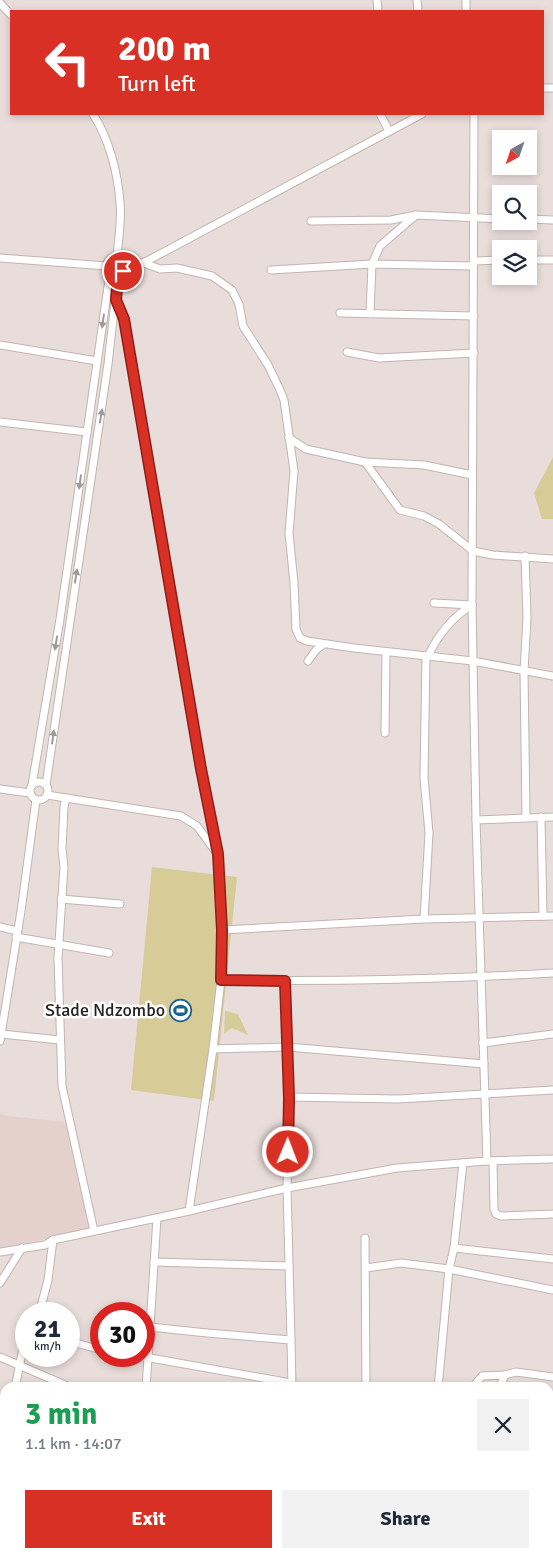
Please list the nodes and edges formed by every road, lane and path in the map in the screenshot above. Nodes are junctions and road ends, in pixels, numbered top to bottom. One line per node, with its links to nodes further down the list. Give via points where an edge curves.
1 (0, 3): 2 (street)
2 (10, 14)
3 (94, 115): 15 (street, via 103,133 118,187)
4 (381, 115): 7 (street)
5 (420, 115): 7 (street)
6 (474, 115): 9 (street)
7 (389, 131): 19 (street)
8 (416, 215): 9 (street); 13 (street, via 391,220); 21 (street, via 380,246)
9 (474, 219): 10 (street); 20 (street)
10 (492, 219)
11 (537, 219): 12 (street)
12 (553, 220)
13 (311, 221)
14 (0, 258): 23 (street)
15 (117, 258): 22 (street, via 124,263); 23 (street, via 110,260)
16 (537, 260): 17 (street)
17 (553, 260)
18 (492, 261): 20 (street)
19 (144, 263): 22 (street); 36 (street, via 160,269 177,268 212,276 232,290 239,304 243,326 280,390)
20 (473, 263): 21 (street); 29 (street)
21 (372, 264): 24 (street); 28 (street)
22 (124, 269): 25 (street)
23 (108, 270): 25 (street); 33 (street, one-way to 33)
24 (271, 270)
25 (118, 275): 26 (street)
26 (116, 300): 52 (street, one-way to 26); 62 (street, via 124,319)
27 (340, 313): 28 (street)
28 (370, 314): 29 (street)
29 (474, 316): 31 (street)
30 (0, 345): 33 (street)
31 (474, 353): 32 (street, via 379,358); 38 (street)
32 (348, 355)
33 (97, 361): 35 (street)
34 (0, 422): 35 (street)
35 (87, 432): 54 (street, one-way to 54)
36 (290, 438): 37 (street, via 306,449); 44 (street, via 295,478 289,533 296,629 303,640)
37 (365, 462): 38 (street, via 424,465); 39 (street, via 400,510 429,518)
38 (472, 475): 39 (street)
39 (473, 551): 40 (street); 43 (street)
40 (525, 556): 41 (street); 49 (street, via 527,618)
41 (553, 559)
42 (434, 603): 43 (street)
43 (472, 605): 46 (street, via 452,621); 48 (street)
44 (324, 644): 45 (street); 47 (street)
45 (386, 652): 46 (street); 51 (street)
46 (427, 656): 48 (street); 67 (street, via 424,778 429,833)
47 (308, 661)
48 (473, 661): 49 (street); 61 (street)
49 (524, 671): 50 (street); 58 (street)
50 (553, 676)
51 (385, 733)
52 (46, 785): 54 (street, via 39,782); 55 (street)
53 (0, 788): 54 (street)
54 (31, 789): 57 (street)
55 (47, 795): 56 (street); 57 (street)
56 (66, 798): 62 (street, via 181,816 197,826); 63 (street)
57 (36, 800): 71 (street)
58 (526, 817): 59 (street); 61 (street)
59 (541, 817): 60 (street); 65 (street)
60 (553, 817)
61 (476, 820): 68 (street)
62 (218, 854): 70 (street)
63 (61, 899): 64 (street); 72 (street)
64 (120, 904)
65 (543, 916): 66 (street); 68 (street)
66 (553, 916)
67 (424, 919): 68 (street); 70 (street)
68 (480, 919): 75 (street)
69 (0, 926): 71 (street)
70 (222, 930): 76 (street)
71 (17, 934): 72 (street); 78 (street)
72 (58, 944): 73 (street); 80 (street)
73 (109, 953)
74 (553, 974): 75 (street)
75 (481, 977): 77 (street); 81 (street)
76 (221, 980): 77 (street); 83 (street)
77 (285, 981): 82 (street)
78 (1, 1032): 80 (street)
79 (553, 1034): 81 (street)
80 (60, 1040): 95 (street, via 63,1096)
81 (482, 1043): 84 (street)
82 (288, 1047): 83 (street); 84 (street); 87 (street)
83 (213, 1049): 92 (street)
84 (484, 1064): 86 (street)
85 (553, 1090): 86 (street)
86 (485, 1094): 87 (street, via 398,1099); 89 (street)
87 (289, 1098): 91 (street)
88 (553, 1159): 89 (street)
89 (490, 1161): 90 (street); 93 (street, via 496,1214)
90 (463, 1163): 91 (street, via 397,1168); 99 (street)
91 (287, 1188): 92 (street); 103 (street)
92 (189, 1211): 94 (street)
93 (553, 1214)
94 (157, 1218): 95 (street); 102 (street)
95 (94, 1232): 97 (street)
96 (365, 1238): 104 (street)
97 (54, 1240): 98 (street, via 45,1245); 108 (street)
98 (22, 1248): 100 (street); 106 (street)
99 (454, 1248): 101 (street); 105 (street)
100 (0, 1252)
101 (553, 1259)
102 (154, 1262): 103 (street); 109 (street)
103 (289, 1266): 111 (street)
104 (366, 1268): 105 (street, via 401,1263); 125 (street)
105 (449, 1269): 107 (street); 126 (street)
106 (0, 1283)
107 (553, 1290)
108 (42, 1302)
109 (152, 1302)
110 (155, 1327): 111 (street)
111 (291, 1340): 124 (street)
112 (0, 1357): 114 (street)
113 (155, 1359): 123 (street)
114 (15, 1363)
115 (20, 1367): 120 (street)
116 (25, 1367): 121 (street)
117 (147, 1367): 122 (street)
118 (505, 1375): 119 (street, via 516,1372); 127 (street, via 482,1376); 128 (street)
119 (553, 1377)
120 (16, 1382)
121 (58, 1382)
122 (146, 1382)
123 (276, 1382)
124 (292, 1382)
125 (366, 1382)
126 (439, 1382)
127 (477, 1382)
128 (502, 1382)

